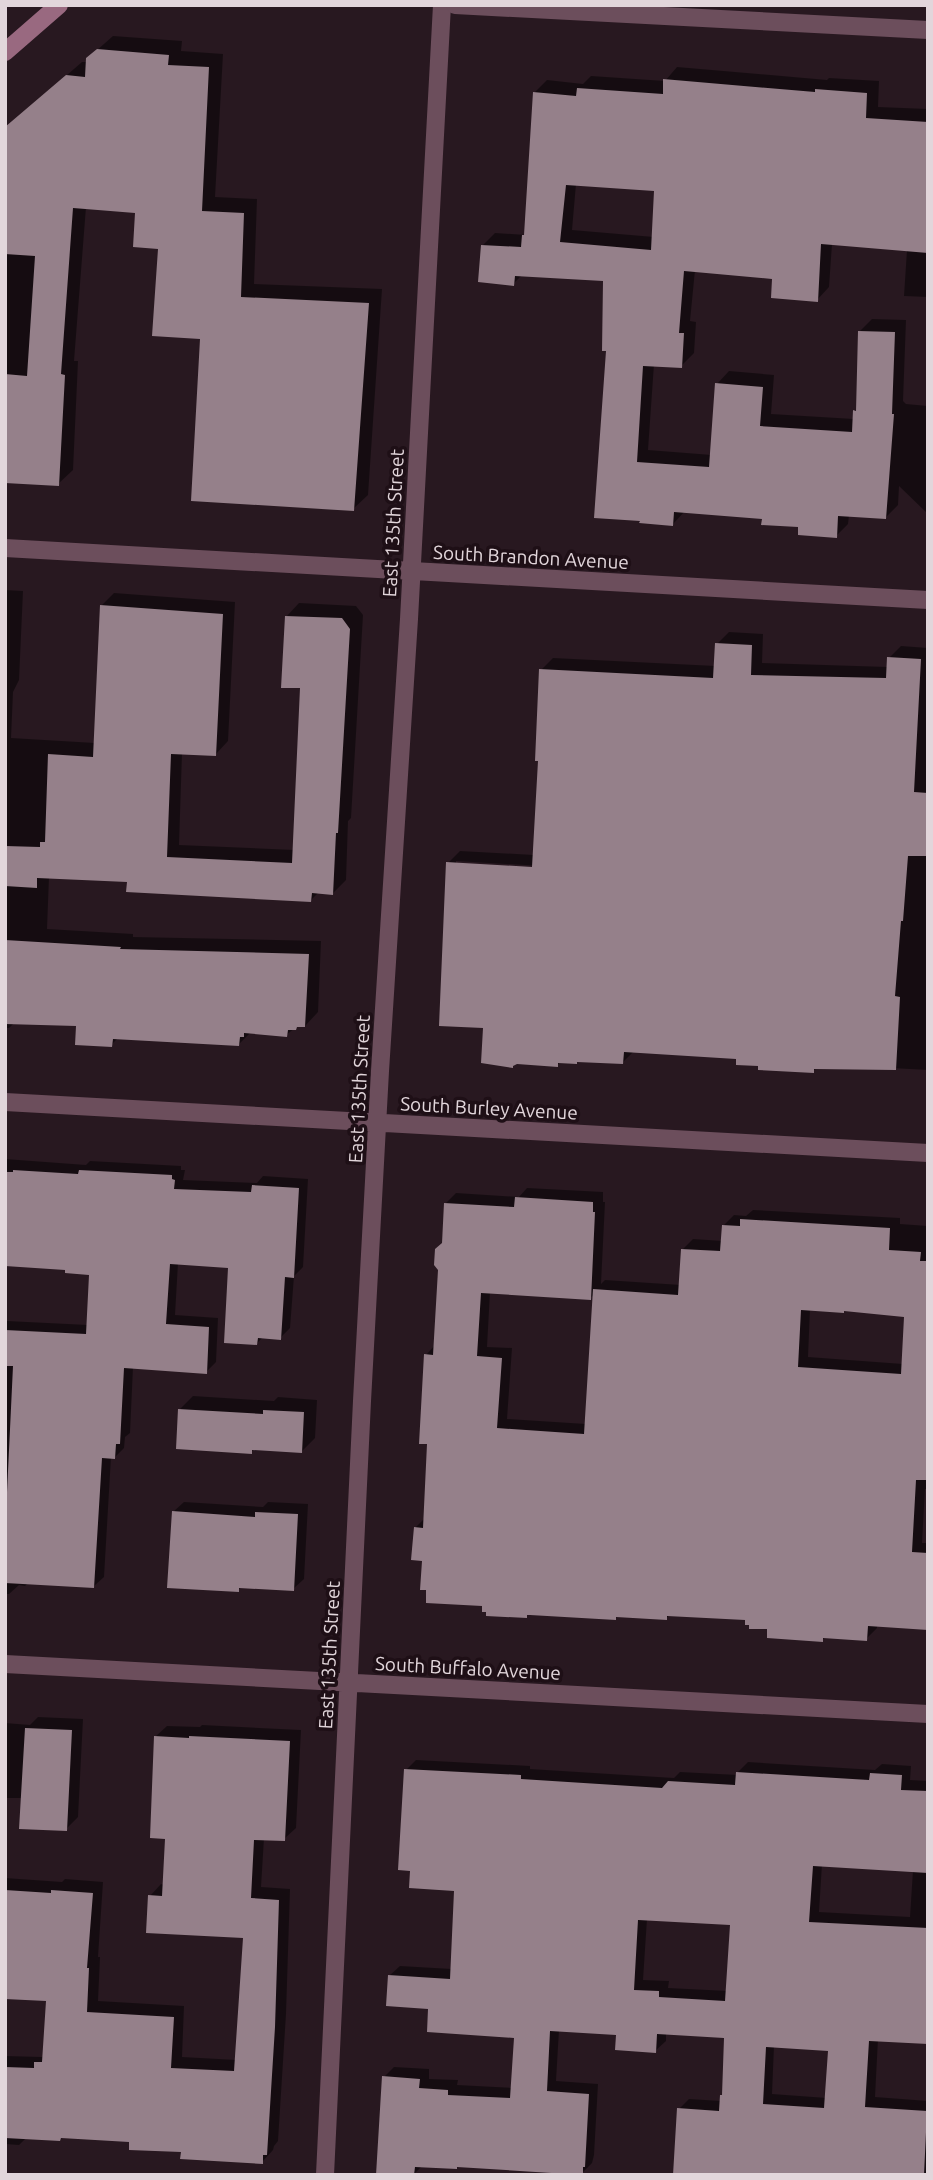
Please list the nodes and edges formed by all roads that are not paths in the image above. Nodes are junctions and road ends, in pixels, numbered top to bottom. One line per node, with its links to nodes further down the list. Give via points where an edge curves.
1 (59, 5): 5 (main road)
2 (442, 5): 7 (street, East 135th Street)
3 (455, 5): 4 (street)
4 (928, 30)
5 (5, 52)
6 (5, 548): 7 (street, South Brandon Avenue)
7 (411, 571): 8 (street, South Brandon Avenue); 10 (street, East 135th Street)
8 (928, 600)
9 (5, 1102): 10 (street, South Burley Avenue)
10 (377, 1123): 11 (street, South Burley Avenue); 13 (street, East 135th Street)
11 (928, 1153)
12 (5, 1664): 13 (street, South Buffalo Avenue)
13 (348, 1682): 14 (street, South Buffalo Avenue); 15 (street, East 135th Street)
14 (928, 1714)
15 (326, 2175)

